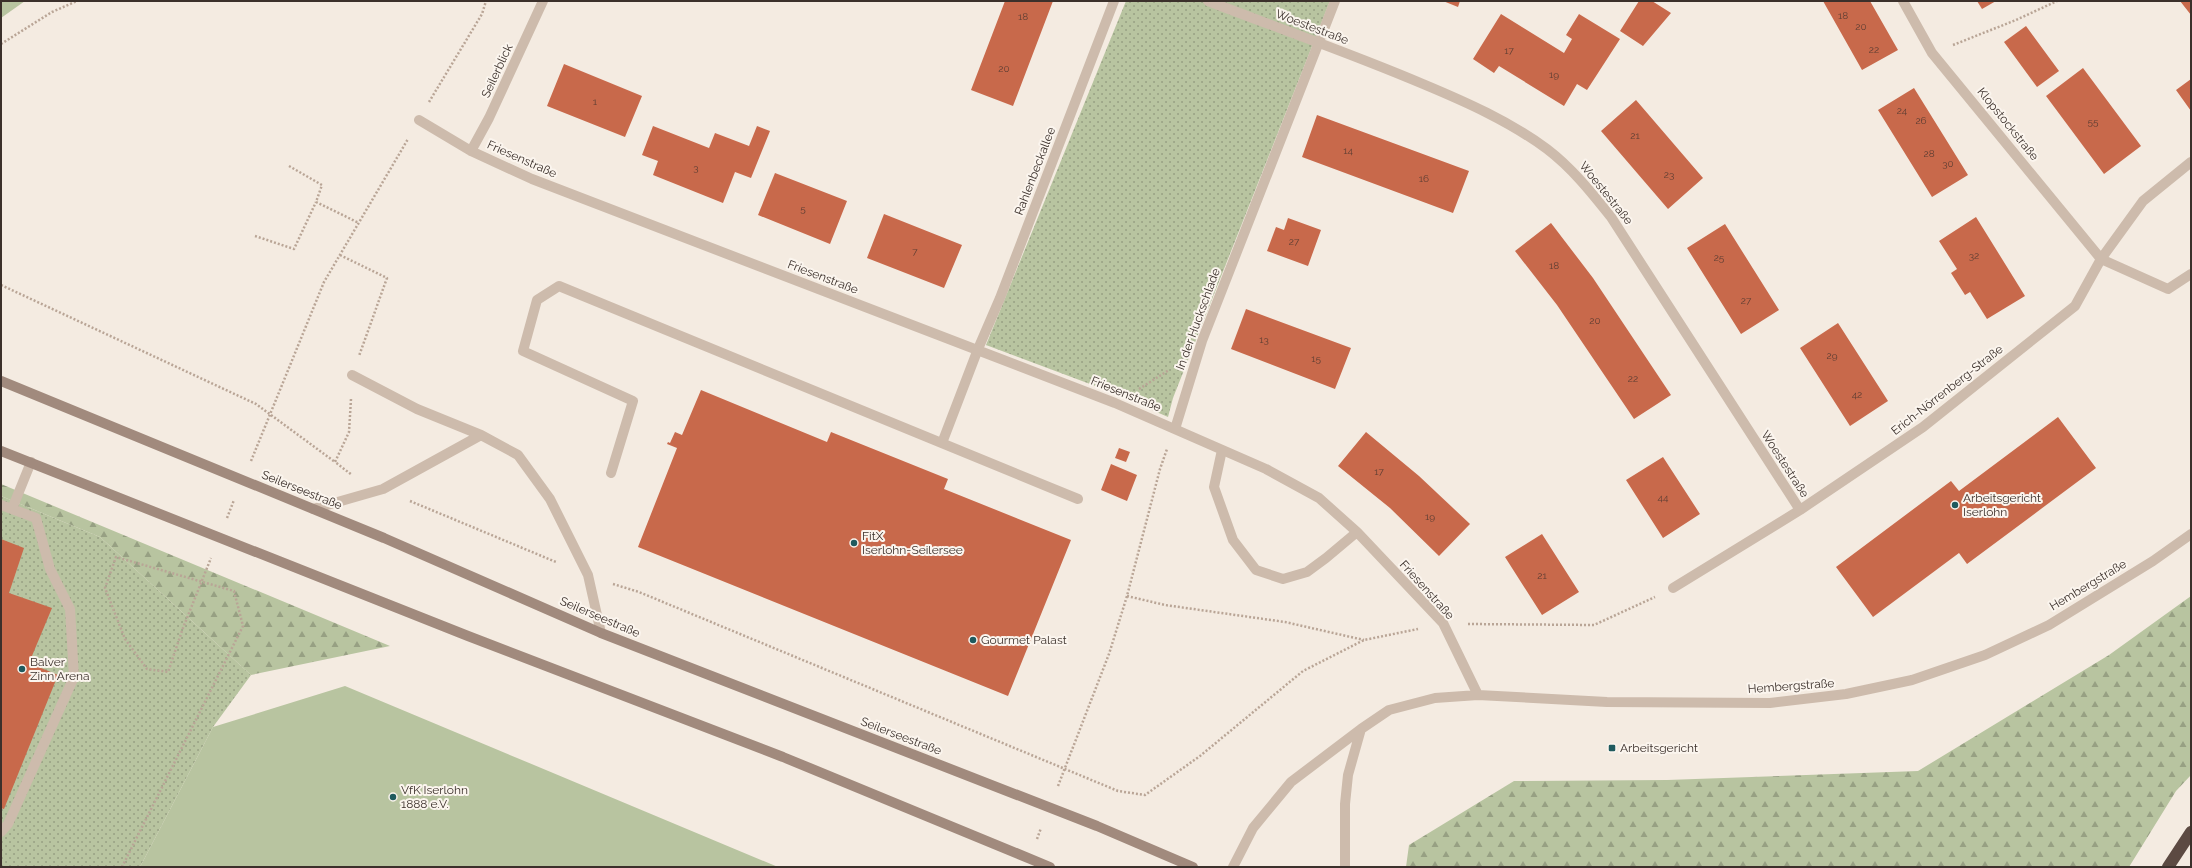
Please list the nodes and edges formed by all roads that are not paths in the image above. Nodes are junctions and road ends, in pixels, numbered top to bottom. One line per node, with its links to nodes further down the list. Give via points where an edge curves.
1 (544, 1): 8 (street, Seilerblick)
2 (1114, 1): 12 (street, Rahlenbeckallee)
3 (1208, 1): 6 (street, Woestestraße)
4 (1335, 1): 6 (street, In der Huckschlade)
5 (1903, 1): 10 (street, Klopstockstraße, via 1932,52)
6 (1319, 44): 15 (street, In der Huckschlade, via 1202,341); 26 (street, Woestestraße, via 1378,65 1466,102 1518,129 1547,149 1577,175 1611,217)
7 (419, 120): 8 (street, Friesenstraße)
8 (471, 151): 12 (street, Friesenstraße, via 606,209)
9 (2191, 162): 10 (street, Erich-Nörrenberg-Straße, via 2143,201)
10 (2101, 259): 11 (street, via 2168,289); 26 (street, Erich-Nörrenberg-Straße, via 2075,306 1923,427)
11 (2191, 274)
12 (978, 349): 15 (street, Friesenstraße); 17 (street, Rahlenbeckallee)
13 (352, 375): 16 (street, via 417,409)
14 (1, 381): 25 (main road, Seilerseestraße)
15 (1175, 429): 19 (street, Friesenstraße)
16 (481, 435): 25 (street, via 383,489); 30 (street, via 518,455 550,499 588,575)
17 (942, 443): 21 (street, via 559,286 537,300 524,351 632,401); 22 (street)
18 (1, 450): 20 (main road)
19 (1222, 450): 27 (street, Friesenstraße, via 1266,469 1319,498); 27 (street, via 1214,487 1233,540 1256,570 1283,579 1307,572)
20 (31, 462): 24 (street); 35 (main road, via 468,636 783,757)
21 (611, 473)
22 (1078, 499)
23 (1, 505): 24 (street)
24 (12, 509): 33 (street, via 36,518 50,569 70,609 74,678 8,824)
25 (313, 509): 30 (main road, Seilerseestraße)
26 (1800, 510): 29 (street, Erich-Nörrenberg-Straße)
27 (1357, 532): 31 (street, Friesenstraße, via 1442,623)
28 (2191, 534): 31 (street, Hembergstraße, via 2153,561 2049,625 1985,655 1912,680 1846,694 1770,703 1607,702)
29 (1673, 588)
30 (601, 633): 38 (main road, Seilerseestraße, via 1097,826)
31 (1478, 695): 32 (street, Hembergstraße, via 1435,698 1389,710)
32 (1360, 729): 39 (street, Hembergstraße, via 1291,782 1253,828); 40 (street, via 1348,775 1345,804)
33 (1, 832)
34 (2191, 832): 41 (highway)
35 (1026, 857): 36 (street); 37 (main road)
36 (1035, 867)
37 (1050, 867)
38 (1193, 867)
39 (1233, 867)
40 (1345, 867)
41 (2168, 867)

